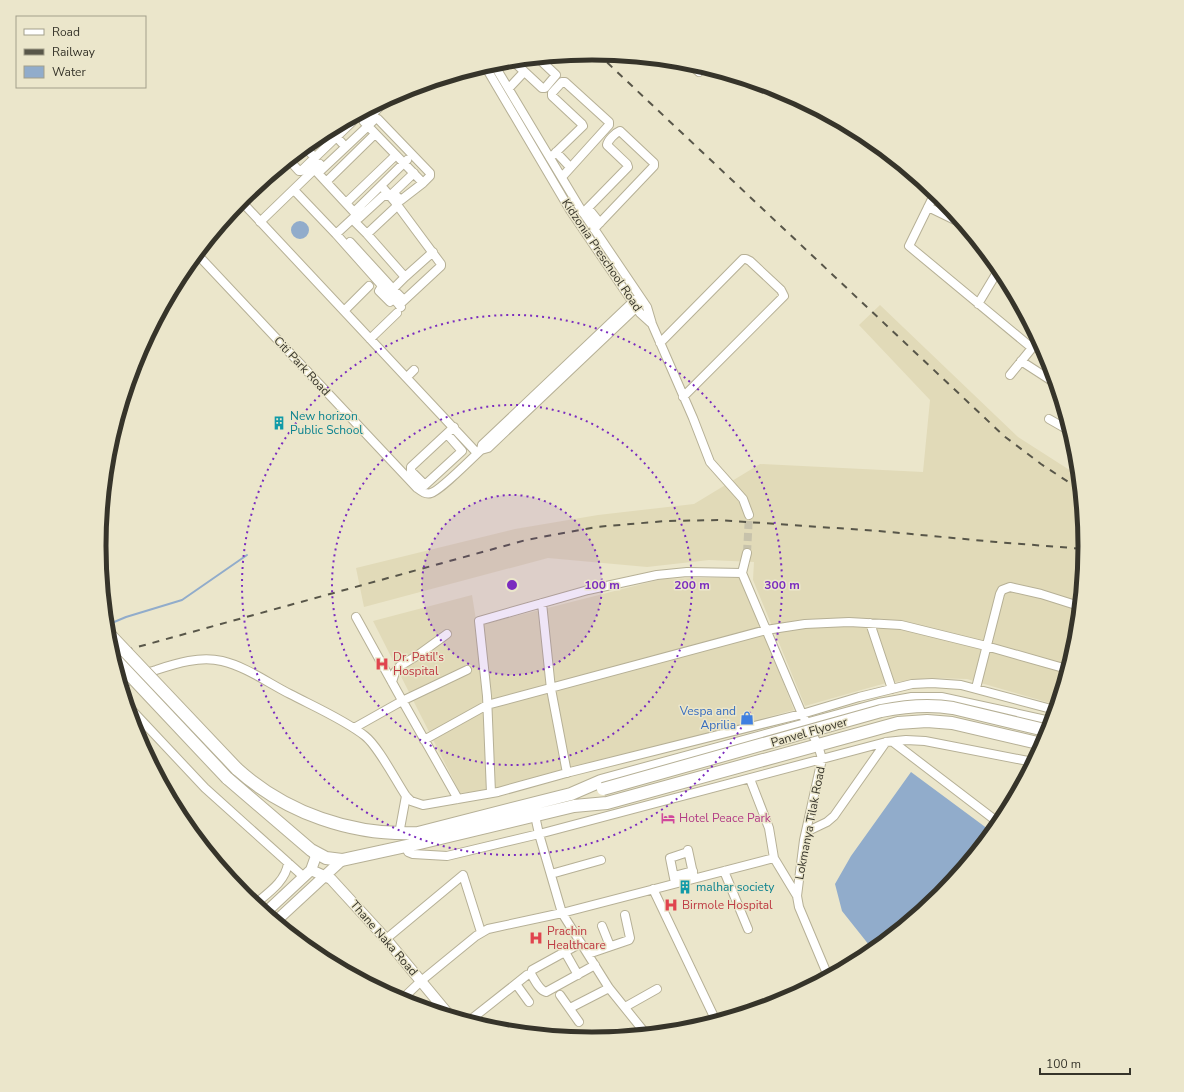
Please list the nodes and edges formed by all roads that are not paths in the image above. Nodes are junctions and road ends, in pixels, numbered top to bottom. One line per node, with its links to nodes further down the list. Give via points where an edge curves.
1 (543, 63): 5 (street, via 556,75 545,88)
2 (518, 66): 5 (street)
3 (497, 69): 6 (street, Kidzonia Preschool Road)
4 (488, 71): 14 (street, Kidzonia Preschool Road)
5 (524, 72): 6 (street)
6 (509, 88): 13 (street, Kidzonia Preschool Road)
7 (374, 112): 9 (street)
8 (350, 124): 12 (street)
9 (366, 124): 11 (street); 12 (street); 17 (street, via 378,119); 24 (street)
10 (334, 134): 12 (street)
11 (376, 134): 16 (street); 28 (street)
12 (339, 140): 19 (street); 24 (street)
13 (541, 142): 14 (street); 18 (street, Kidzonia Preschool Road)
14 (534, 147): 54 (street, Kidzonia Preschool Road, via 570,210)
15 (309, 151): 19 (street)
16 (396, 155): 21 (street); 34 (street)
17 (413, 155): 21 (street); 29 (street, via 430,173)
18 (553, 155): 23 (street); 23 (street, via 583,126 552,96 557,87 565,82 609,122); 26 (street, Kidzonia Preschool Road)
19 (315, 158): 20 (street, via 300,171)
20 (292, 163)
21 (406, 165): 25 (street); 30 (street); 39 (street)
22 (288, 167): 27 (street)
23 (570, 167): 26 (street)
24 (316, 172): 27 (street); 28 (street)
25 (414, 173): 29 (street); 29 (street, via 393,193 401,200)
26 (562, 177): 38 (street, Kidzonia Preschool Road)
27 (302, 182): 31 (street)
28 (326, 182): 34 (street)
29 (423, 183)
30 (384, 189): 32 (street); 39 (street)
31 (294, 190): 41 (street); 43 (street)
32 (390, 196): 35 (street); 39 (street, via 383,196)
33 (932, 199): 37 (street)
34 (346, 203): 39 (street)
35 (398, 205): 44 (street); 45 (street)
36 (245, 206): 41 (street)
37 (928, 207): 40 (street); 52 (street, via 909,246)
38 (586, 210): 42 (street, Kidzonia Preschool Road); 42 (street, via 628,167 608,145 620,131 654,163 654,166)
39 (355, 216): 43 (street); 44 (street)
40 (949, 217)
41 (260, 222): 55 (street)
42 (597, 226): 51 (street, Kidzonia Preschool Road)
43 (340, 233): 50 (street); 53 (street)
44 (367, 234): 48 (street)
45 (433, 252): 48 (street); 53 (street, via 441,266)
46 (201, 258): 72 (street, Citi Park Road)
47 (995, 275): 52 (street)
48 (405, 277): 50 (street)
49 (369, 286): 55 (street)
50 (393, 288): 53 (street)
51 (641, 298): 54 (street, Citi Park Road); 56 (street, Kidzonia Preschool Road, via 647,307)
52 (978, 304): 60 (street)
53 (399, 305): 57 (street)
54 (635, 305): 56 (street, Kidzonia Preschool Road); 71 (street, Citi Park Road, via 488,448)
55 (344, 311): 57 (street)
56 (652, 324): 58 (street)
57 (370, 339): 64 (street)
58 (660, 343): 66 (street); 66 (street, via 743,260 750,261 781,290 784,296)
59 (1034, 344): 60 (street)
60 (1032, 348): 61 (street)
61 (1021, 361): 63 (street); 65 (street)
62 (414, 370): 64 (street)
63 (1010, 375)
64 (407, 377): 68 (street)
65 (1048, 378)
66 (685, 400): 73 (street, via 710,462 743,499)
67 (1049, 419): 69 (street)
68 (454, 427): 70 (street); 71 (street)
69 (1063, 427)
70 (447, 434): 72 (street); 72 (street, via 462,451 460,453 425,485)
71 (479, 452): 72 (street, Citi Park Road, via 431,493 424,493 417,488)
72 (407, 472)
73 (749, 515)
74 (748, 553): 75 (street)
75 (742, 573): 76 (street, via 687,572 657,575); 80 (street)
76 (542, 603): 90 (street); 93 (street, via 479,621)
77 (1074, 605): 83 (street, via 1006,587 1000,594)
78 (356, 617): 88 (street)
79 (870, 623): 80 (street, via 805,624); 83 (street, via 901,625); 91 (street)
80 (766, 630): 90 (street); 96 (street)
81 (447, 634): 88 (street, via 400,666)
82 (115, 640): 117 (highway, bridge, via 237,769 259,788 322,819 370,831)
83 (986, 646): 85 (street); 89 (street)
84 (121, 666): 120 (highway, bridge, via 227,778)
85 (1062, 668)
86 (467, 670): 92 (street)
87 (126, 682): 98 (street, via 130,678 198,659 222,661 252,672)
88 (392, 682): 92 (street)
89 (976, 688): 91 (street, via 932,683); 94 (street)
90 (551, 689): 93 (street); 107 (street)
91 (892, 689): 96 (street)
92 (402, 701): 98 (street); 101 (street)
93 (487, 705): 101 (street); 110 (street)
94 (1050, 709)
95 (136, 714): 124 (street, via 205,788)
96 (805, 720): 97 (highway, via 896,701 934,699 956,701); 104 (street); 107 (street); 113 (highway, via 601,781)
97 (1045, 722)
98 (354, 728): 111 (street, via 366,737 378,752)
99 (1042, 729): 109 (highway, Panvel Flyover, bridge, via 953,708 912,706 881,711)
100 (1039, 735): 109 (highway, Panvel Flyover, via 952,715 913,713 883,718)
101 (424, 740): 112 (street)
102 (890, 742): 105 (street); 106 (street, via 926,741); 115 (street); 116 (street, via 834,816)
103 (1036, 743): 104 (highway, via 952,723 927,721 885,726)
104 (818, 745): 105 (street); 113 (highway, via 607,803)
105 (822, 759): 108 (street); 116 (street, Lokmanya Tilak Road)
106 (1028, 761)
107 (567, 773): 110 (street)
108 (750, 779): 118 (street); 121 (street, via 769,828)
109 (604, 792): 113 (highway, Panvel Flyover)
110 (491, 793): 112 (street)
111 (406, 796): 112 (street, via 411,801 423,805); 117 (street)
112 (458, 799)
113 (573, 800): 114 (highway)
114 (533, 810): 117 (highway, via 418,833); 118 (street); 119 (highway)
115 (994, 819)
116 (806, 832): 132 (street, Lokmanya Tilak Road)
117 (399, 834)
118 (539, 834): 119 (street, via 447,856 413,854 408,852); 127 (street)
119 (406, 846): 122 (highway)
120 (311, 850): 122 (highway, via 326,858); 126 (main road, via 316,856)
121 (774, 858): 125 (street); 132 (street)
122 (342, 860): 128 (main road)
123 (601, 860): 127 (street)
124 (288, 863): 126 (street); 133 (street, via 282,879)
125 (724, 871): 129 (street); 139 (street)
126 (308, 873): 128 (main road, Thane Naka Road); 134 (main road)
127 (551, 874): 135 (street)
128 (325, 875): 137 (main road); 141 (main road, Thane Naka Road)
129 (693, 875): 130 (street); 130 (street, via 688,851 670,858)
130 (675, 880): 131 (street)
131 (653, 889): 135 (street); 160 (street)
132 (797, 896): 147 (street, Lokmanya Tilak Road, via 799,907)
133 (259, 900)
134 (270, 909)
135 (562, 913): 140 (street); 142 (street)
136 (625, 915): 143 (street, via 630,938)
137 (280, 918)
138 (602, 926): 143 (street)
139 (748, 929)
140 (481, 932): 141 (street, via 463,875); 150 (street)
141 (386, 939): 150 (main road, Thane Naka Road)
142 (581, 943): 144 (street); 145 (street)
143 (610, 946): 145 (street)
144 (565, 952): 149 (street); 149 (street, via 534,969 531,974 542,991 546,992)
145 (588, 954): 146 (street)
146 (596, 965): 149 (street); 152 (street)
147 (826, 972)
148 (527, 975): 151 (street)
149 (578, 975)
150 (421, 981): 154 (street); 158 (main road, Thane Naka Road)
151 (516, 984): 156 (street); 161 (street)
152 (609, 988): 157 (street); 159 (street)
153 (657, 989): 157 (street)
154 (406, 995)
155 (560, 995): 159 (street)
156 (530, 1002)
157 (625, 1007): 163 (street)
158 (443, 1008)
159 (570, 1008): 162 (street)
160 (714, 1016)
161 (474, 1017)
162 (579, 1022)
163 (642, 1029)

